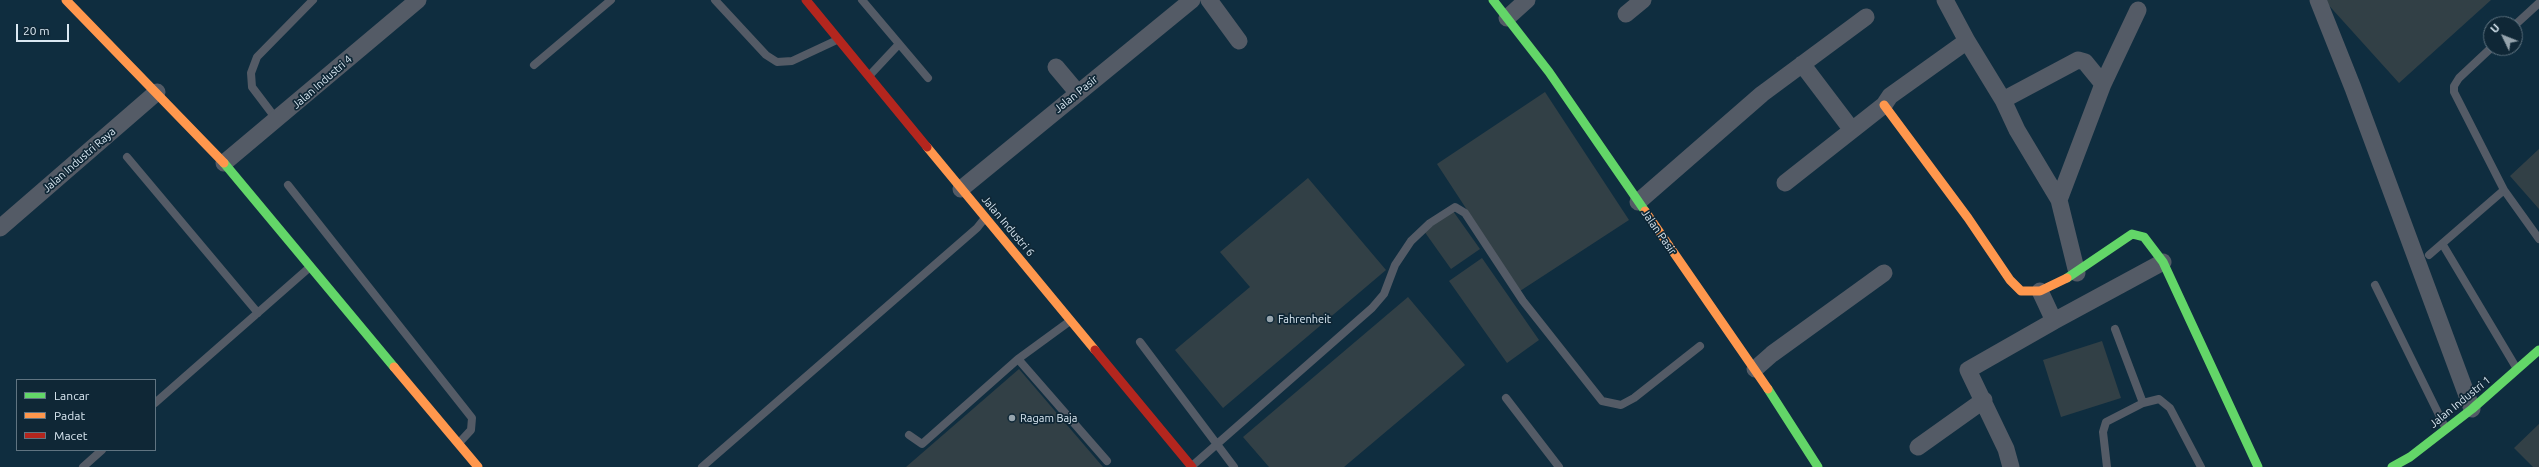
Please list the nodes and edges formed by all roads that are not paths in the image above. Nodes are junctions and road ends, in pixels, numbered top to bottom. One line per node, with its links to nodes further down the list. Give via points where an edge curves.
1 (66, 0): 32 (street)
2 (313, 0): 36 (lane, via 257,56 251,73 252,87)
3 (418, 0): 36 (street, Jalan Industri 4)
4 (611, 0): 27 (lane)
5 (715, 0): 21 (lane, via 766,55 777,62 792,62)
6 (806, 0): 21 (street, Jalan Industri 6)
7 (862, 0): 24 (lane)
8 (1192, 0): 33 (street, Jalan Pasir)
9 (1209, 0): 22 (street)
10 (1493, 0): 19 (street, Jalan Pasir)
11 (1527, 0): 19 (street)
12 (1644, 0): 17 (street)
13 (1945, 0): 23 (street)
14 (2318, 0): 71 (street)
15 (2539, 3): 20 (lane)
16 (2138, 10): 31 (street)
17 (1626, 14)
18 (1866, 17): 26 (street)
19 (1507, 18): 45 (street, Jalan Pasir, via 1549,72)
20 (2523, 18)
21 (838, 40): 29 (street, Jalan Industri 6)
22 (1239, 40)
23 (1967, 41): 34 (street); 35 (street, via 1890,96)
24 (899, 44): 29 (lane); 30 (lane)
25 (2483, 56): 43 (lane, via 2459,78 2454,86 2454,92)
26 (1802, 64): 37 (street); 45 (street, via 1762,94)
27 (534, 65)
28 (1056, 67): 33 (street)
29 (868, 76): 42 (street, Jalan Industri 6)
30 (928, 78)
31 (2103, 84): 34 (street, via 2086,62 2078,60); 44 (street)
32 (157, 92): 39 (street); 47 (street, Jalan Industri Raya)
33 (1077, 92): 42 (street, Jalan Pasir)
34 (2003, 100): 44 (street, via 2017,130)
35 (1884, 105): 37 (street); 56 (street, via 1968,218 2010,280 2021,290)
36 (278, 120): 39 (street, Jalan Industri 4)
37 (1852, 130): 40 (street)
38 (127, 157): 57 (lane)
39 (224, 163): 52 (street)
40 (1785, 184)
41 (288, 185): 74 (lane, via 472,418 471,430)
42 (961, 189): 46 (street, Jalan Industri 6)
43 (2504, 190): 48 (lane); 49 (lane)
44 (2059, 200): 54 (street)
45 (1638, 202): 65 (street, Jalan Pasir)
46 (985, 218): 58 (street, Jalan Industri 6); 81 (lane, via 971,233)
47 (0, 228)
48 (2539, 239)
49 (2443, 245): 50 (lane); 66 (lane)
50 (2429, 255)
51 (2163, 262): 54 (street, via 2144,237 2132,234); 59 (street); 89 (street)
52 (311, 267): 57 (lane); 74 (street)
53 (1884, 273): 65 (street)
54 (2077, 273): 56 (street)
55 (2374, 285): 72 (lane)
56 (2040, 291): 59 (street)
57 (258, 313): 69 (lane)
58 (1070, 321): 64 (lane); 82 (street, Jalan Industri 6)
59 (2054, 321): 68 (street, via 1968,370)
60 (2115, 329): 70 (lane)
61 (1140, 342): 75 (lane)
62 (1700, 346): 75 (lane, via 1634,398 1621,405 1602,401 1523,301 1465,213 1455,207 1430,223 1411,241 1395,265 1384,294 1372,308)
63 (2539, 350): 66 (street, Jalan Industri 1)
64 (1018, 359): 73 (lane, via 922,444); 78 (lane)
65 (1755, 369): 85 (street, Jalan Pasir)
66 (2517, 369): 71 (street, Jalan Industri 1)
67 (1506, 398): 84 (lane)
68 (1984, 400): 76 (street); 86 (street)
69 (156, 402)
70 (2143, 403): 87 (lane, via 2106,422 2103,432); 88 (lane, via 2159,399 2170,408)
71 (2472, 410): 72 (street, Jalan Industri 1)
72 (2446, 429): 90 (street, Jalan Industri 1, via 2410,458)
73 (908, 435)
74 (458, 443): 80 (street)
75 (1217, 444): 82 (lane); 83 (lane)
76 (1918, 447)
77 (101, 451): 79 (lane)
78 (1107, 461)
79 (83, 467)
80 (478, 467)
81 (702, 467)
82 (1192, 467)
83 (1234, 467)
84 (1558, 467)
85 (1818, 467)
86 (2011, 467)
87 (2107, 467)
88 (2201, 467)
89 (2258, 467)
90 (2392, 467)

